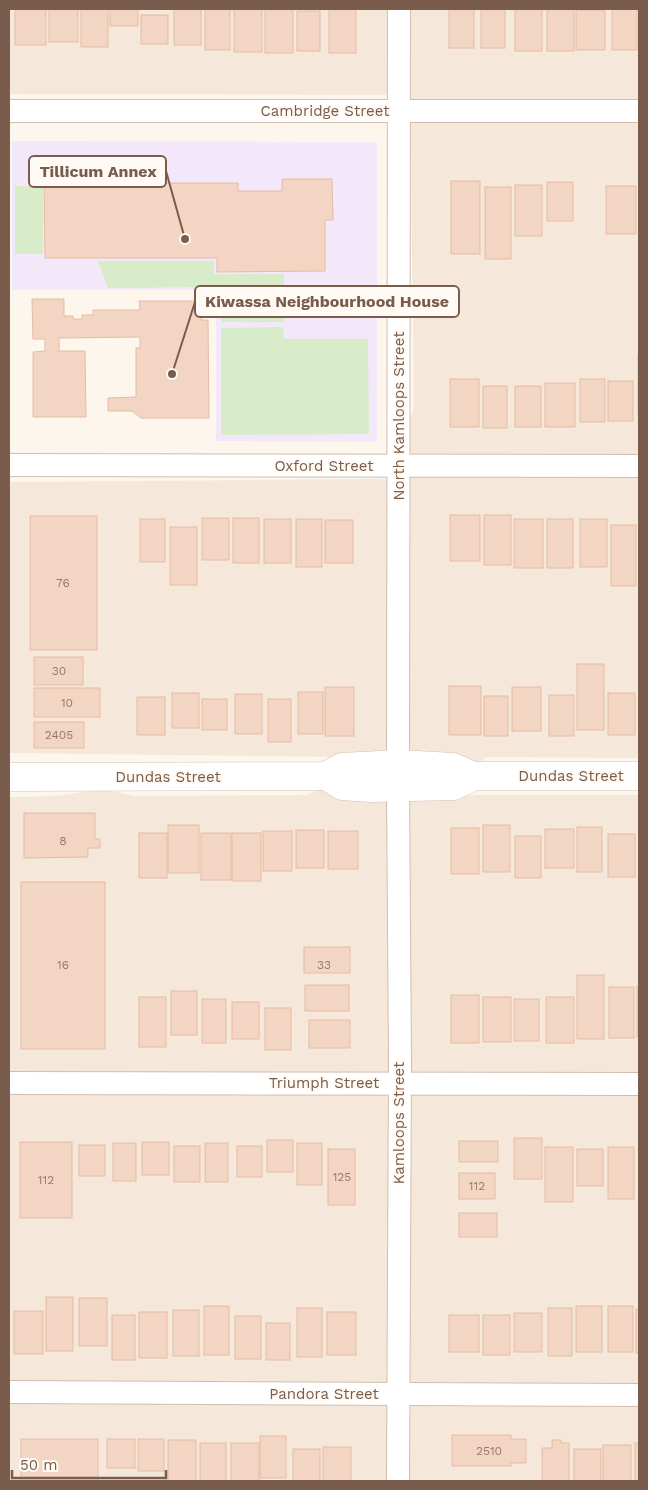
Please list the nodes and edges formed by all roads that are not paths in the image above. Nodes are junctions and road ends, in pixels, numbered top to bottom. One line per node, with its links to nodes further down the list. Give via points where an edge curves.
1 (400, 9): 3 (street, North Kamloops Street)
2 (9, 110): 3 (street, Cambridge Street)
3 (400, 111): 4 (street, Cambridge Street); 6 (street, North Kamloops Street)
4 (639, 111)
5 (9, 465): 6 (street, Oxford Street)
6 (399, 466): 7 (street, Oxford Street); 8 (street, North Kamloops Street)
7 (639, 466)
8 (398, 776): 9 (street, Dundas Street, via 453,767 474,776); 10 (street, Dundas Street, via 342,786 326,776); 12 (street, Kamloops Street)
9 (639, 776)
10 (9, 777)
11 (9, 1083): 12 (street, Triumph Street)
12 (399, 1084): 13 (street, Triumph Street); 15 (street, Kamloops Street)
13 (639, 1084)
14 (9, 1392): 15 (street, Pandora Street)
15 (398, 1394): 16 (street, Pandora Street); 17 (street, Kamloops Street)
16 (639, 1395)
17 (398, 1481)

